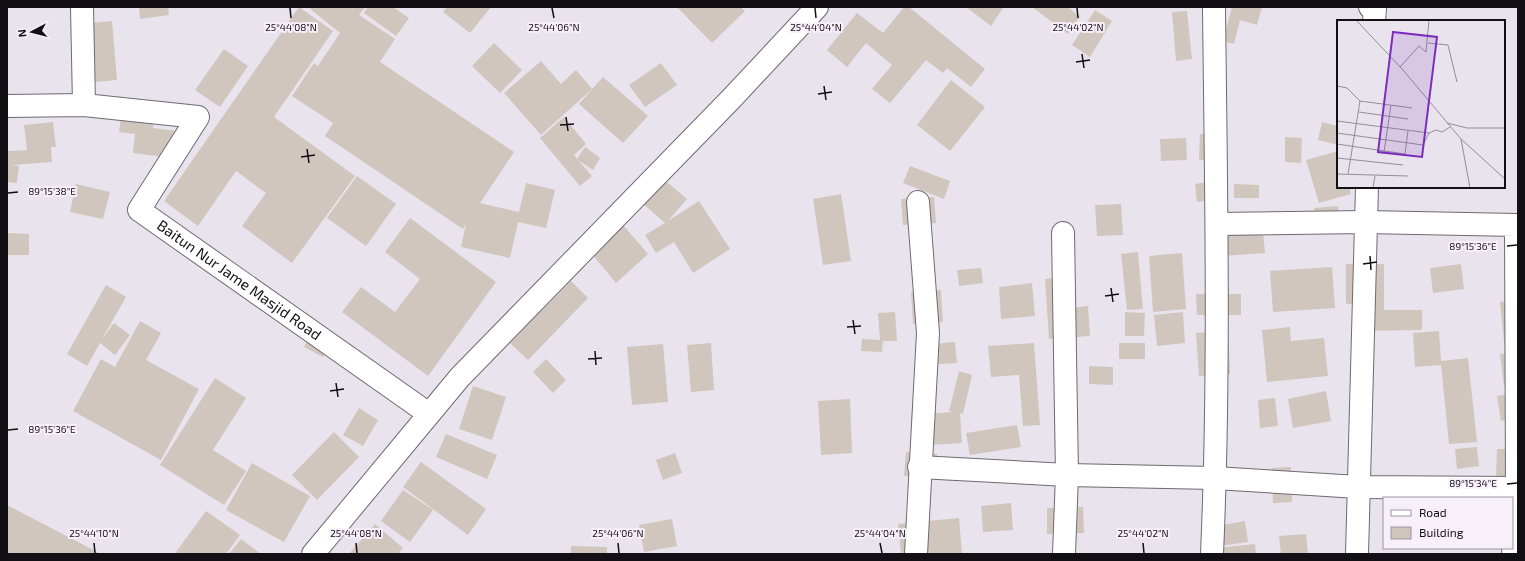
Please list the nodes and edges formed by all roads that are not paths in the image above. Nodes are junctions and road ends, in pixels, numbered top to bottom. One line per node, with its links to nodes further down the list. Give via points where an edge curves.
1 (82, 7): 6 (street)
2 (818, 7): 13 (street, via 460,377)
3 (1214, 7): 11 (street)
4 (1370, 7): 5 (street, via 1375,9)
5 (1374, 20)
6 (84, 105): 7 (street); 13 (street, Baitun Nur Jame Masjid Road, via 198,117 139,210)
7 (7, 106)
8 (1367, 188): 10 (street)
9 (918, 202): 14 (street, via 928,333)
10 (1365, 222): 11 (street); 17 (street); 18 (street, via 1516,225)
11 (1217, 224): 16 (street)
12 (1063, 233): 15 (street)
13 (429, 414): 19 (street)
14 (919, 467): 15 (street); 20 (street)
15 (1067, 474): 16 (street); 21 (street)
16 (1215, 478): 17 (street); 22 (street)
17 (1358, 488): 18 (street); 23 (street)
18 (1517, 488): 24 (street)
19 (314, 554)
20 (916, 554)
21 (1064, 554)
22 (1212, 554)
23 (1358, 554)
24 (1514, 554)

